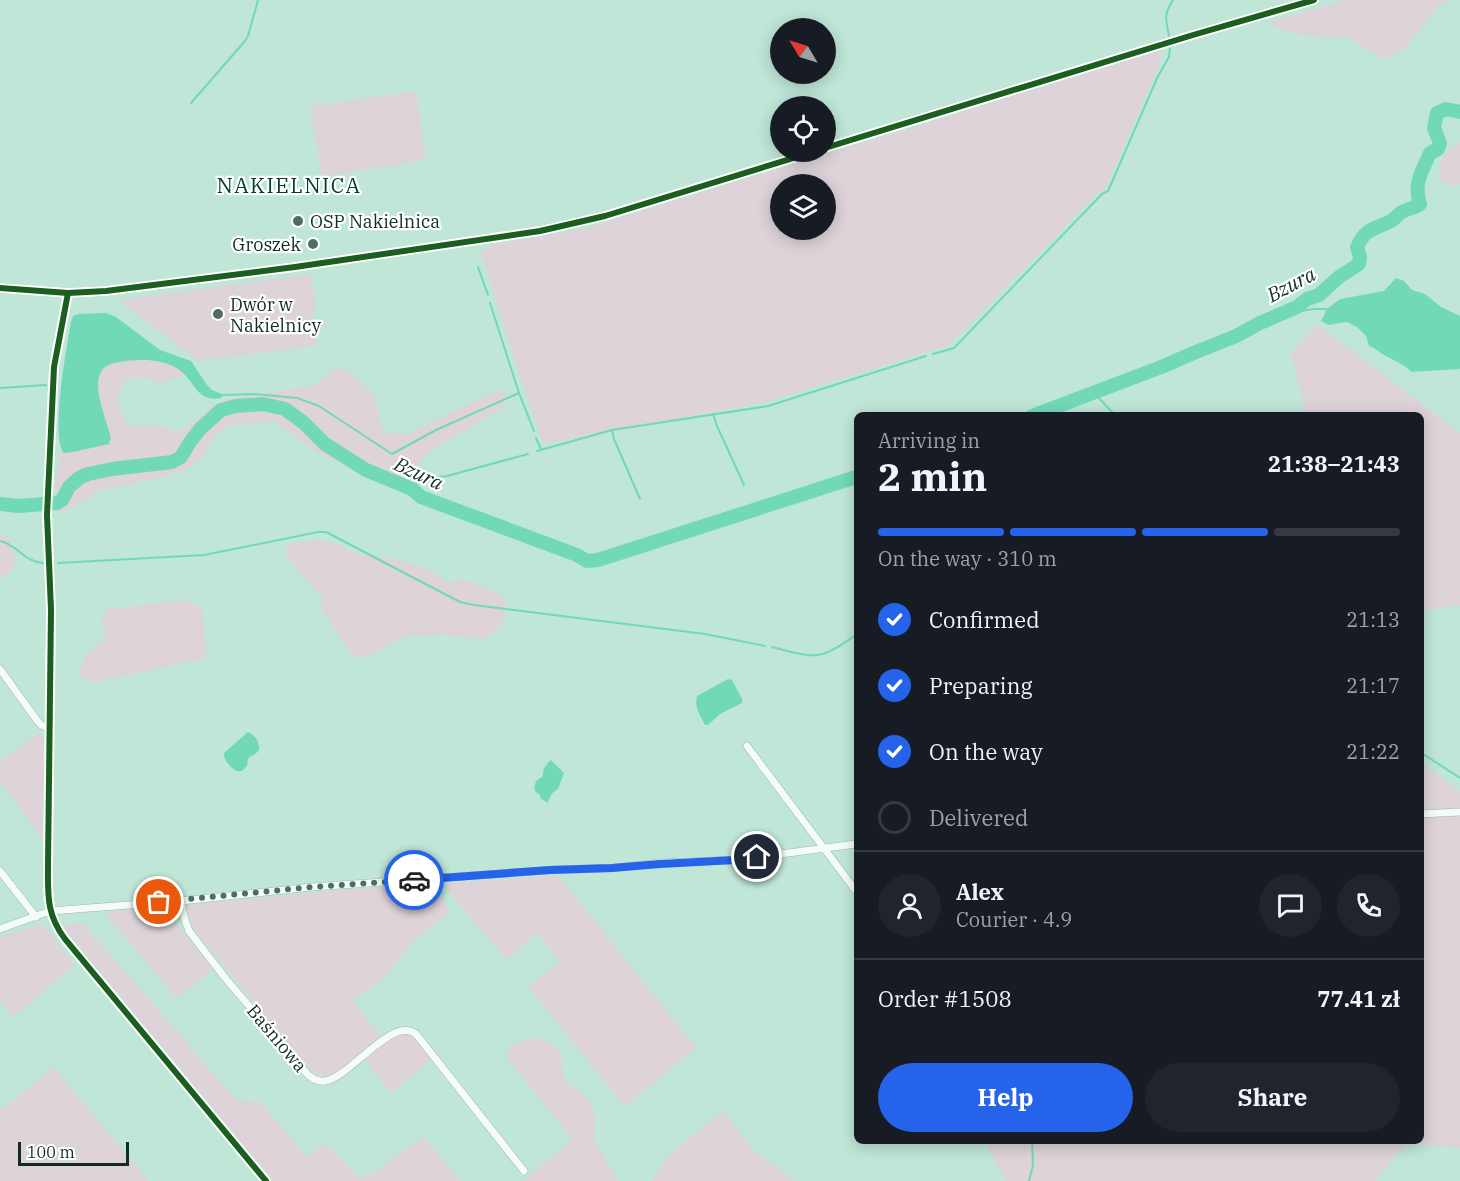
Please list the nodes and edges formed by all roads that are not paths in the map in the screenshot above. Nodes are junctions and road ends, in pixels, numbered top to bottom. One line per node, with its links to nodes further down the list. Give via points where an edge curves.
1 (1314, 0): 2 (street)
2 (836, 145)
3 (780, 162): 5 (street, via 605,216 540,231 295,267)
4 (0, 288): 5 (street)
5 (68, 293): 7 (street, via 54,366 47,515 51,610)
6 (0, 669): 7 (street, via 36,719)
7 (49, 728): 16 (street)
8 (747, 746): 12 (street)
9 (1460, 812): 10 (street)
10 (1424, 814)
11 (854, 844): 12 (street)
12 (824, 848): 14 (street); 15 (street, via 735,860 312,887)
13 (0, 871): 17 (street)
14 (854, 888)
15 (181, 901): 16 (street); 19 (street, Baśniowa, via 189,931 308,1075 315,1080 333,1079 387,1038 405,1029 412,1031)
16 (50, 911): 17 (street); 20 (street, via 65,939)
17 (36, 917): 18 (street)
18 (0, 929)
19 (525, 1171)
20 (266, 1181)

